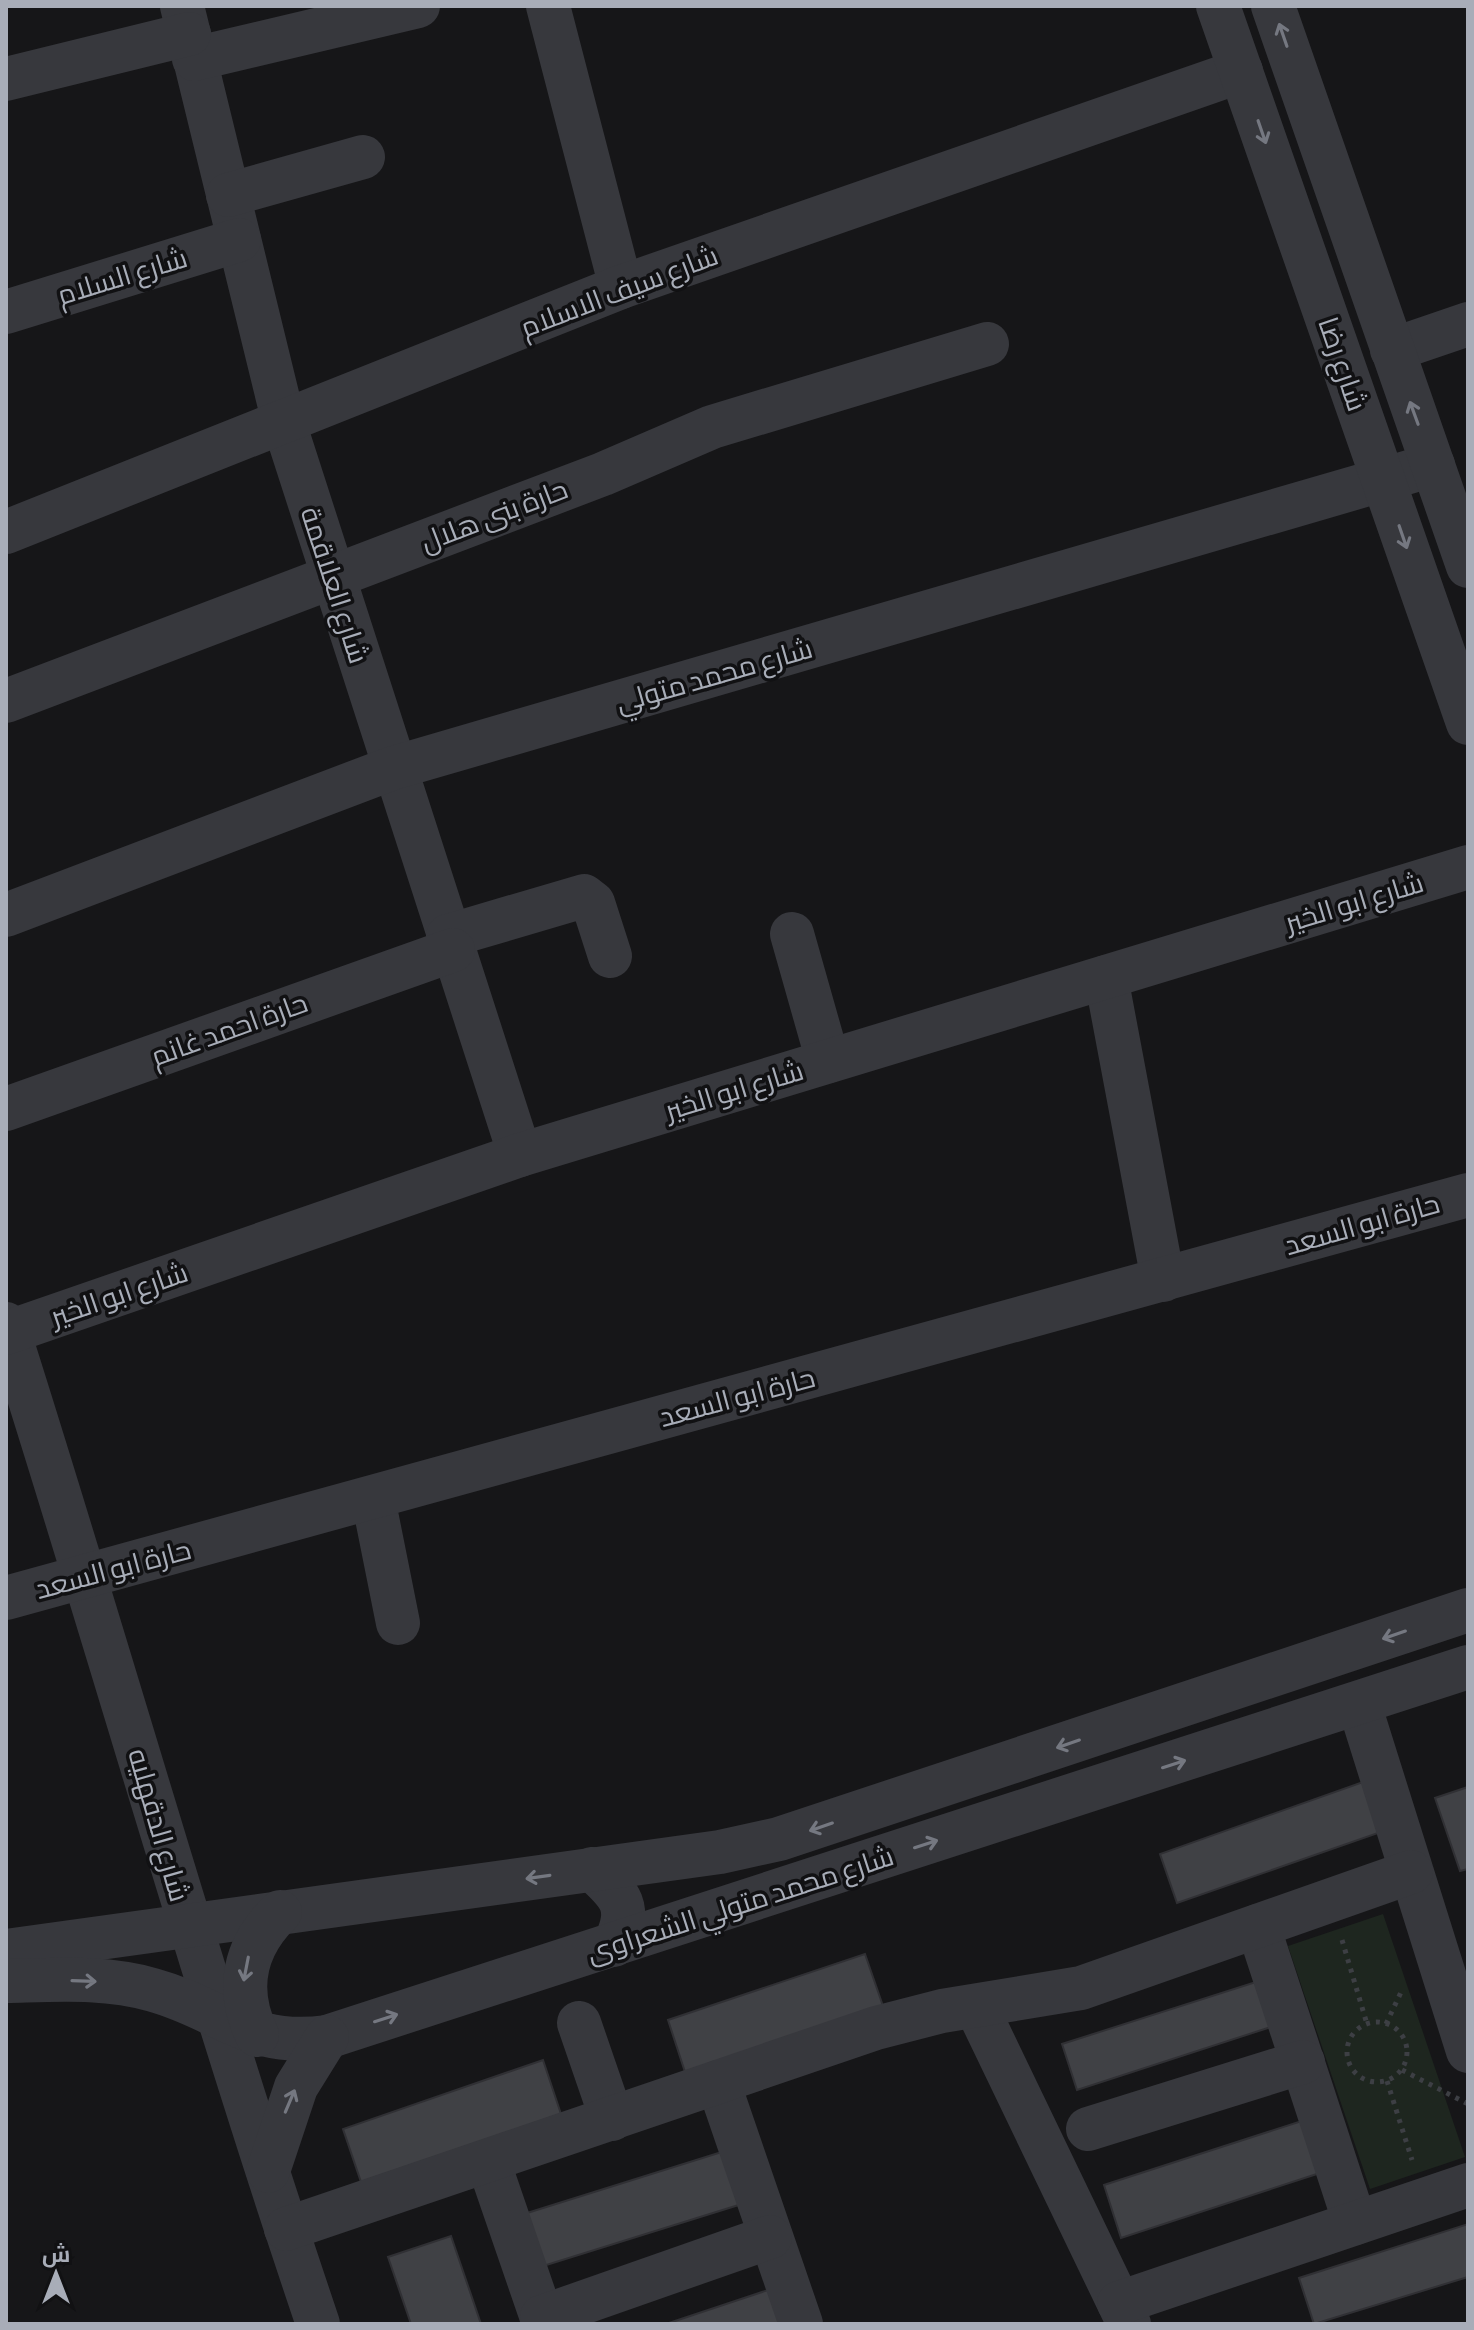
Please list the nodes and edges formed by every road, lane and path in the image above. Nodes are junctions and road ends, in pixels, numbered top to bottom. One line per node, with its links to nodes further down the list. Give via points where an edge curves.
1 (418, 6): 5 (street)
2 (548, 6): 11 (street)
3 (1218, 6): 6 (street, شارع رضا)
4 (1273, 6): 15 (street, شارع رضا, one-way to 4)
5 (188, 33): 7 (street); 9 (street, شارع العلاقمة)
6 (1241, 71): 11 (street, شارع سيف الاسلام); 18 (street, شارع رضا, one-way to 18)
7 (6, 79)
8 (363, 157): 9 (street)
9 (228, 195): 10 (street, شارع العلاقمة)
10 (239, 240): 12 (street, شارع السلام); 16 (street, شارع العلاقمة)
11 (621, 287): 16 (street, شارع سيف الاسلام)
12 (6, 312)
13 (1468, 324): 15 (street)
14 (987, 344): 21 (street, حارة بنى هلال, via 712,427)
15 (1392, 350): 17 (street, شارع رضا, one-way to 15)
16 (284, 423): 19 (street, شارع سيف الاسلام); 21 (street, شارع العلاقمة)
17 (1433, 465): 18 (street, شارع محمد متولي); 20 (street, شارع رضا)
18 (1383, 479): 23 (street, شارع رضا, one-way to 23); 24 (street, شارع محمد متولي)
19 (6, 532)
20 (1468, 566)
21 (333, 576): 22 (street, حارة بنى هلال); 24 (street, شارع العلاقمة)
22 (6, 701)
23 (1468, 723)
24 (393, 768): 26 (street, شارع محمد متولي); 28 (street, شارع العلاقمة)
25 (1468, 867): 30 (street, شارع ابو الخير)
26 (6, 915)
27 (792, 934): 31 (street)
28 (450, 943): 29 (street, حارة احمد غانم, via 584,896 593,903); 32 (street, حارة احمد غانم); 33 (street, شارع العلاقمة)
29 (610, 956)
30 (1106, 977): 31 (street, شارع ابو الخير); 35 (street)
31 (828, 1061): 33 (street, شارع ابو الخير)
32 (6, 1109)
33 (520, 1155): 36 (street, شارع ابو الخير)
34 (1468, 1195): 35 (street, حارة ابو السعد)
35 (1163, 1280): 37 (street, حارة ابو السعد)
36 (7, 1330): 38 (street, شارع الدقهليه)
37 (373, 1498): 38 (street, حارة ابو السعد); 41 (street)
38 (86, 1577): 39 (street, حارة ابو السعد); 48 (street, شارع الدقهليه)
39 (6, 1598)
40 (1468, 1610): 44 (street, شارع محمد متولي الشعراوى, one-way to 44, via 809,1831 720,1852)
41 (398, 1623)
42 (1468, 1667): 43 (street, شارع محمد متولي الشعراوى)
43 (1359, 1704): 45 (street); 51 (street, شارع محمد متولي الشعراوى, one-way to 43)
44 (592, 1869): 47 (street, شارع محمد متولي الشعراوى, one-way to 47); 51 (street, via 623,1904 624,1926)
45 (1411, 1872): 46 (street); 50 (street)
46 (1330, 1900): 49 (street); 57 (path)
47 (280, 1912): 48 (street, شارع محمد متولي الشعراوى); 58 (street, one-way to 58, via 255,1941 244,1978 248,2017)
48 (188, 1925): 52 (street, شارع محمد متولي الشعراوى); 55 (street, شارع الدقهليه)
49 (1258, 1926): 54 (street, via 1081,1988); 61 (street)
50 (1450, 1934): 60 (street)
51 (614, 1945): 59 (street, شارع محمد متولي الشعراوى, one-way to 51)
52 (6, 1951)
53 (6, 1981): 55 (street, شارع محمد متولي الشعراوى, one-way to 55, via 128,1984 174,1996)
54 (976, 2006): 64 (street, via 909,2018); 75 (street)
55 (216, 2016): 58 (street, شارع محمد متولي الشعراوى); 69 (street, شارع الدقهليه)
56 (579, 2023): 66 (street)
57 (1367, 2024): 62 (path, via 1386,2024 1401,2034 1407,2052); 63 (path, via 1348,2042 1348,2062 1360,2078)
58 (257, 2035): 59 (street, شارع محمد متولي الشعراوى, via 279,2040)
59 (327, 2037): 69 (street, one-way to 59, via 296,2087)
60 (1468, 2051)
61 (1303, 2062): 67 (street); 72 (street)
62 (1402, 2070): 63 (path); 65 (path)
63 (1387, 2081): 71 (path)
64 (718, 2082): 66 (street); 74 (street)
65 (1468, 2104)
66 (612, 2119): 68 (street)
67 (1088, 2129)
68 (488, 2161): 73 (street); 76 (street)
69 (268, 2171): 73 (street, شارع الدقهليه)
70 (1468, 2185): 71 (street)
71 (1424, 2200): 72 (street)
72 (1355, 2223): 75 (street)
73 (286, 2229): 77 (street, شارع الدقهليه)
74 (770, 2237): 76 (street); 78 (street)
75 (1124, 2314)
76 (543, 2320)
77 (318, 2324)
78 (801, 2324)

